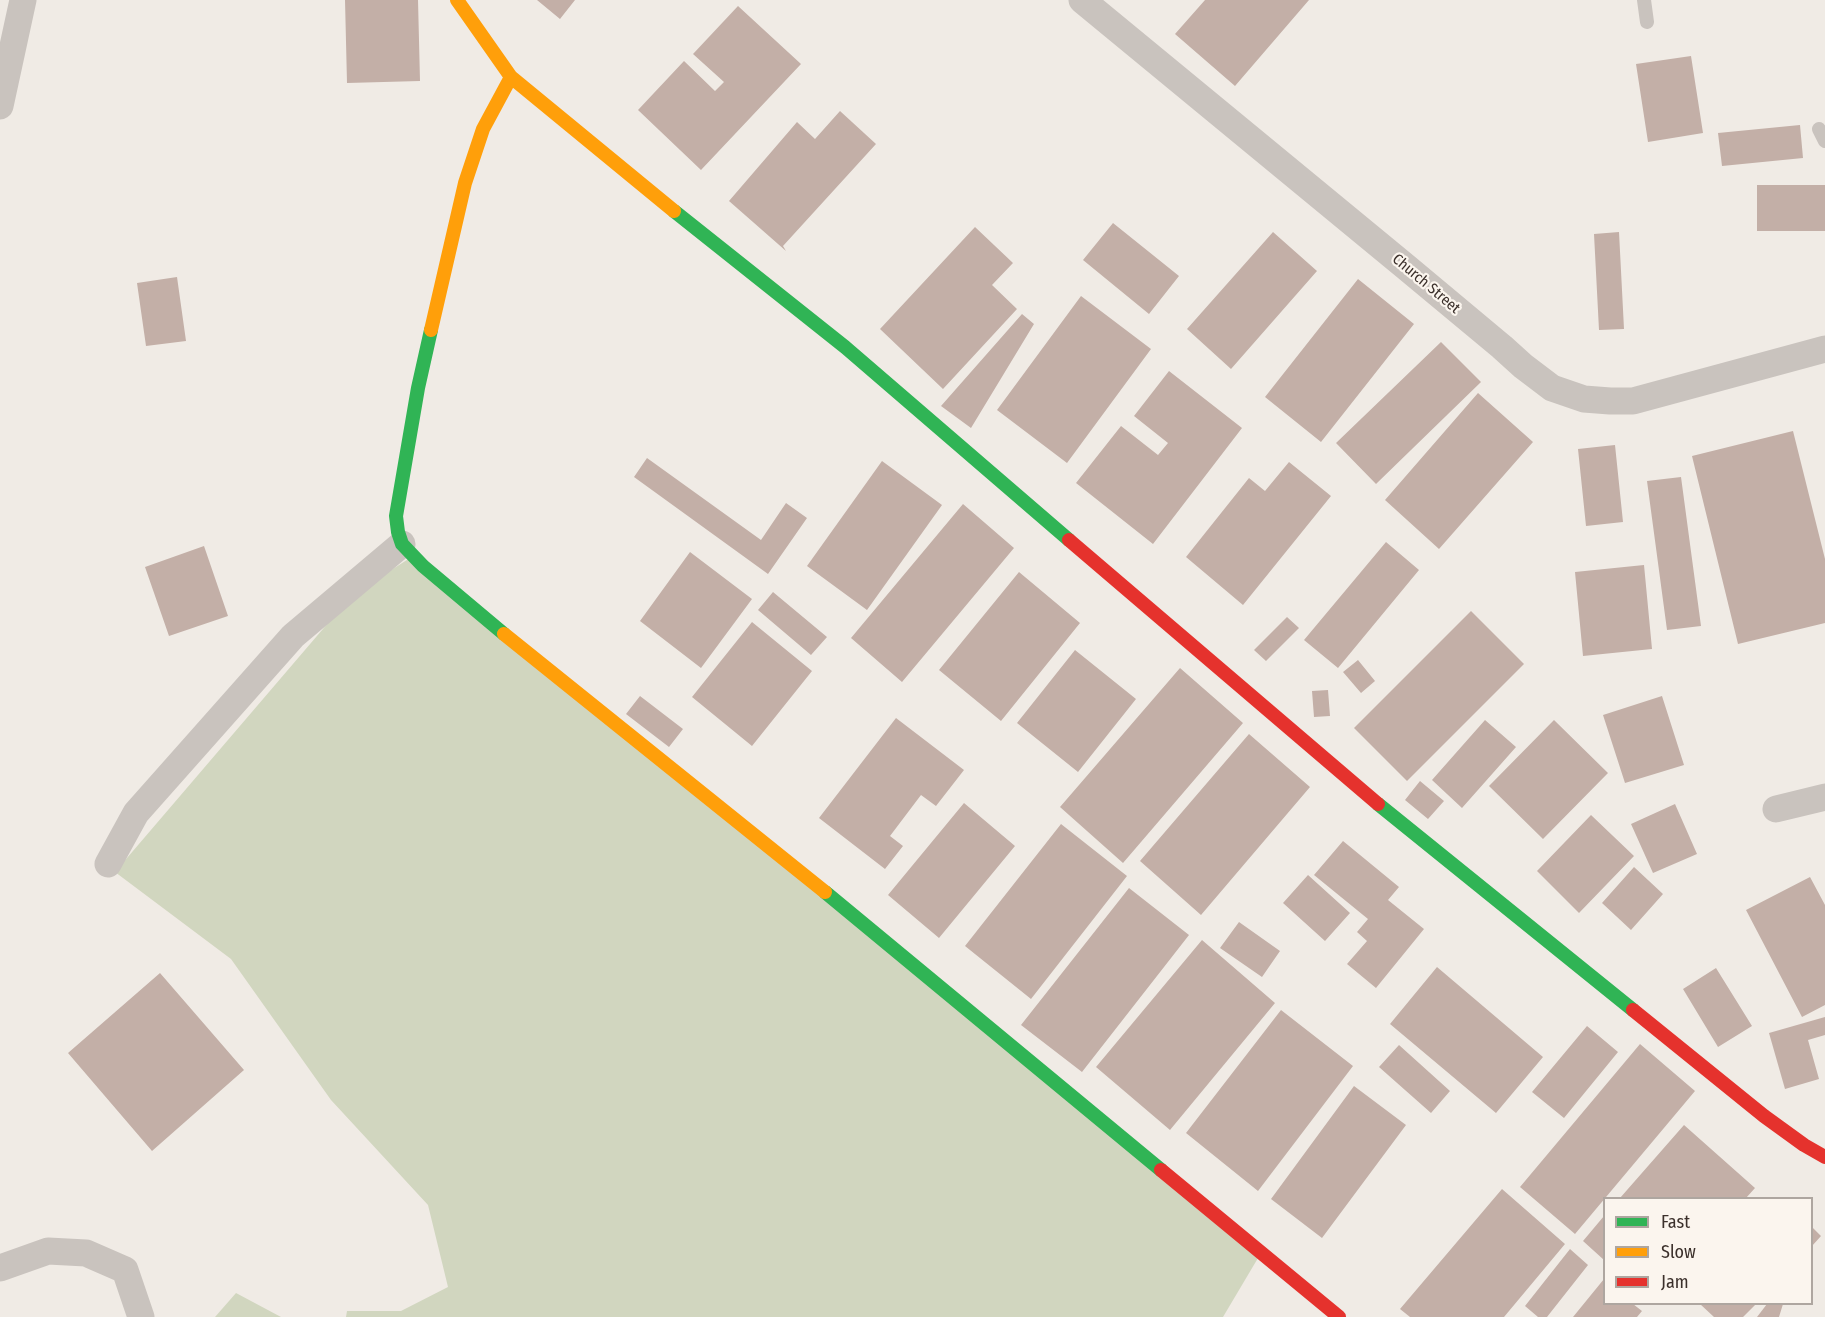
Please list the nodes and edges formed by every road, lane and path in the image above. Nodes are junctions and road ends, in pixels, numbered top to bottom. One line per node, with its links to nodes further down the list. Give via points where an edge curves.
1 (23, 0): 7 (street)
2 (457, 0): 6 (street)
3 (1082, 0): 8 (street, Church Street, via 1552,388 1584,399 1633,401)
4 (1644, 0): 5 (lane)
5 (1647, 22)
6 (511, 77): 9 (street, via 483,129 460,206 418,388 396,516); 13 (street, via 845,347 1353,783 1764,1116)
7 (0, 106)
8 (1825, 349)
9 (402, 544): 12 (street, via 293,636 136,813); 16 (street, via 460,599 877,934)
10 (1825, 797): 11 (street)
11 (1776, 808)
12 (108, 864)
13 (1825, 1157)
14 (0, 1268): 15 (street, via 48,1251 86,1252 125,1270)
15 (141, 1317)
16 (1339, 1317)

